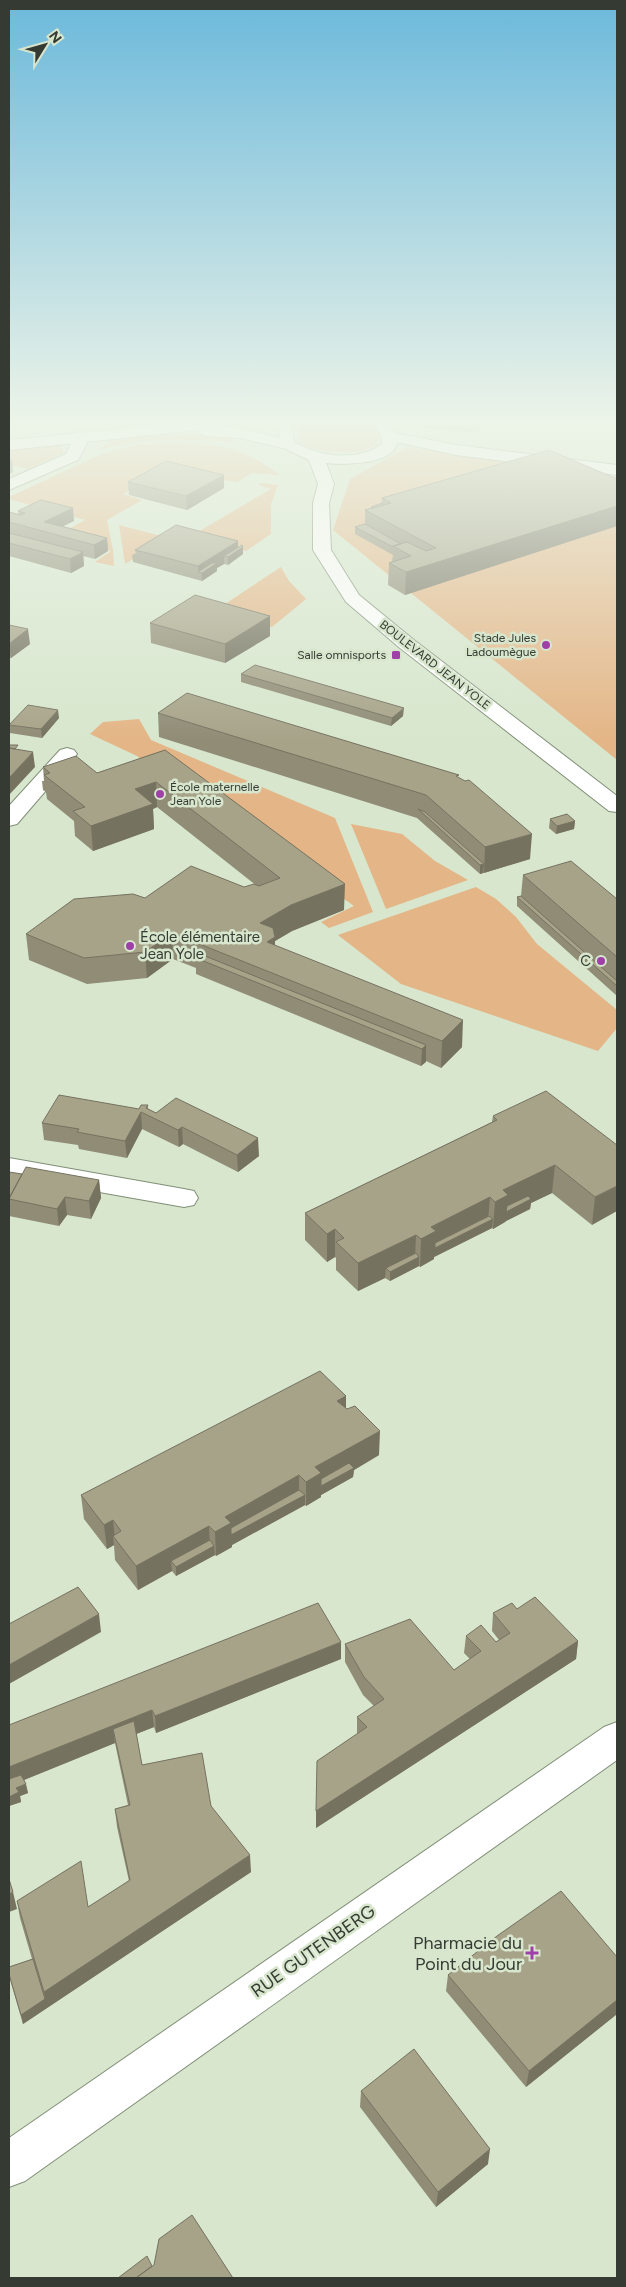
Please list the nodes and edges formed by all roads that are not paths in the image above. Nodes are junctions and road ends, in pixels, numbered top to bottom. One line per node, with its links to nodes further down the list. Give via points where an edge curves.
1 (322, 528): 3 (main road, BOULEVARD JEAN YOLE, via 322,550 352,598)
2 (67, 754): 4 (main road)
3 (617, 806)
4 (9, 819)
5 (9, 1168): 6 (main road)
6 (184, 1198)
7 (617, 1739): 8 (main road, RUE GUTENBERG)
8 (9, 2165)

